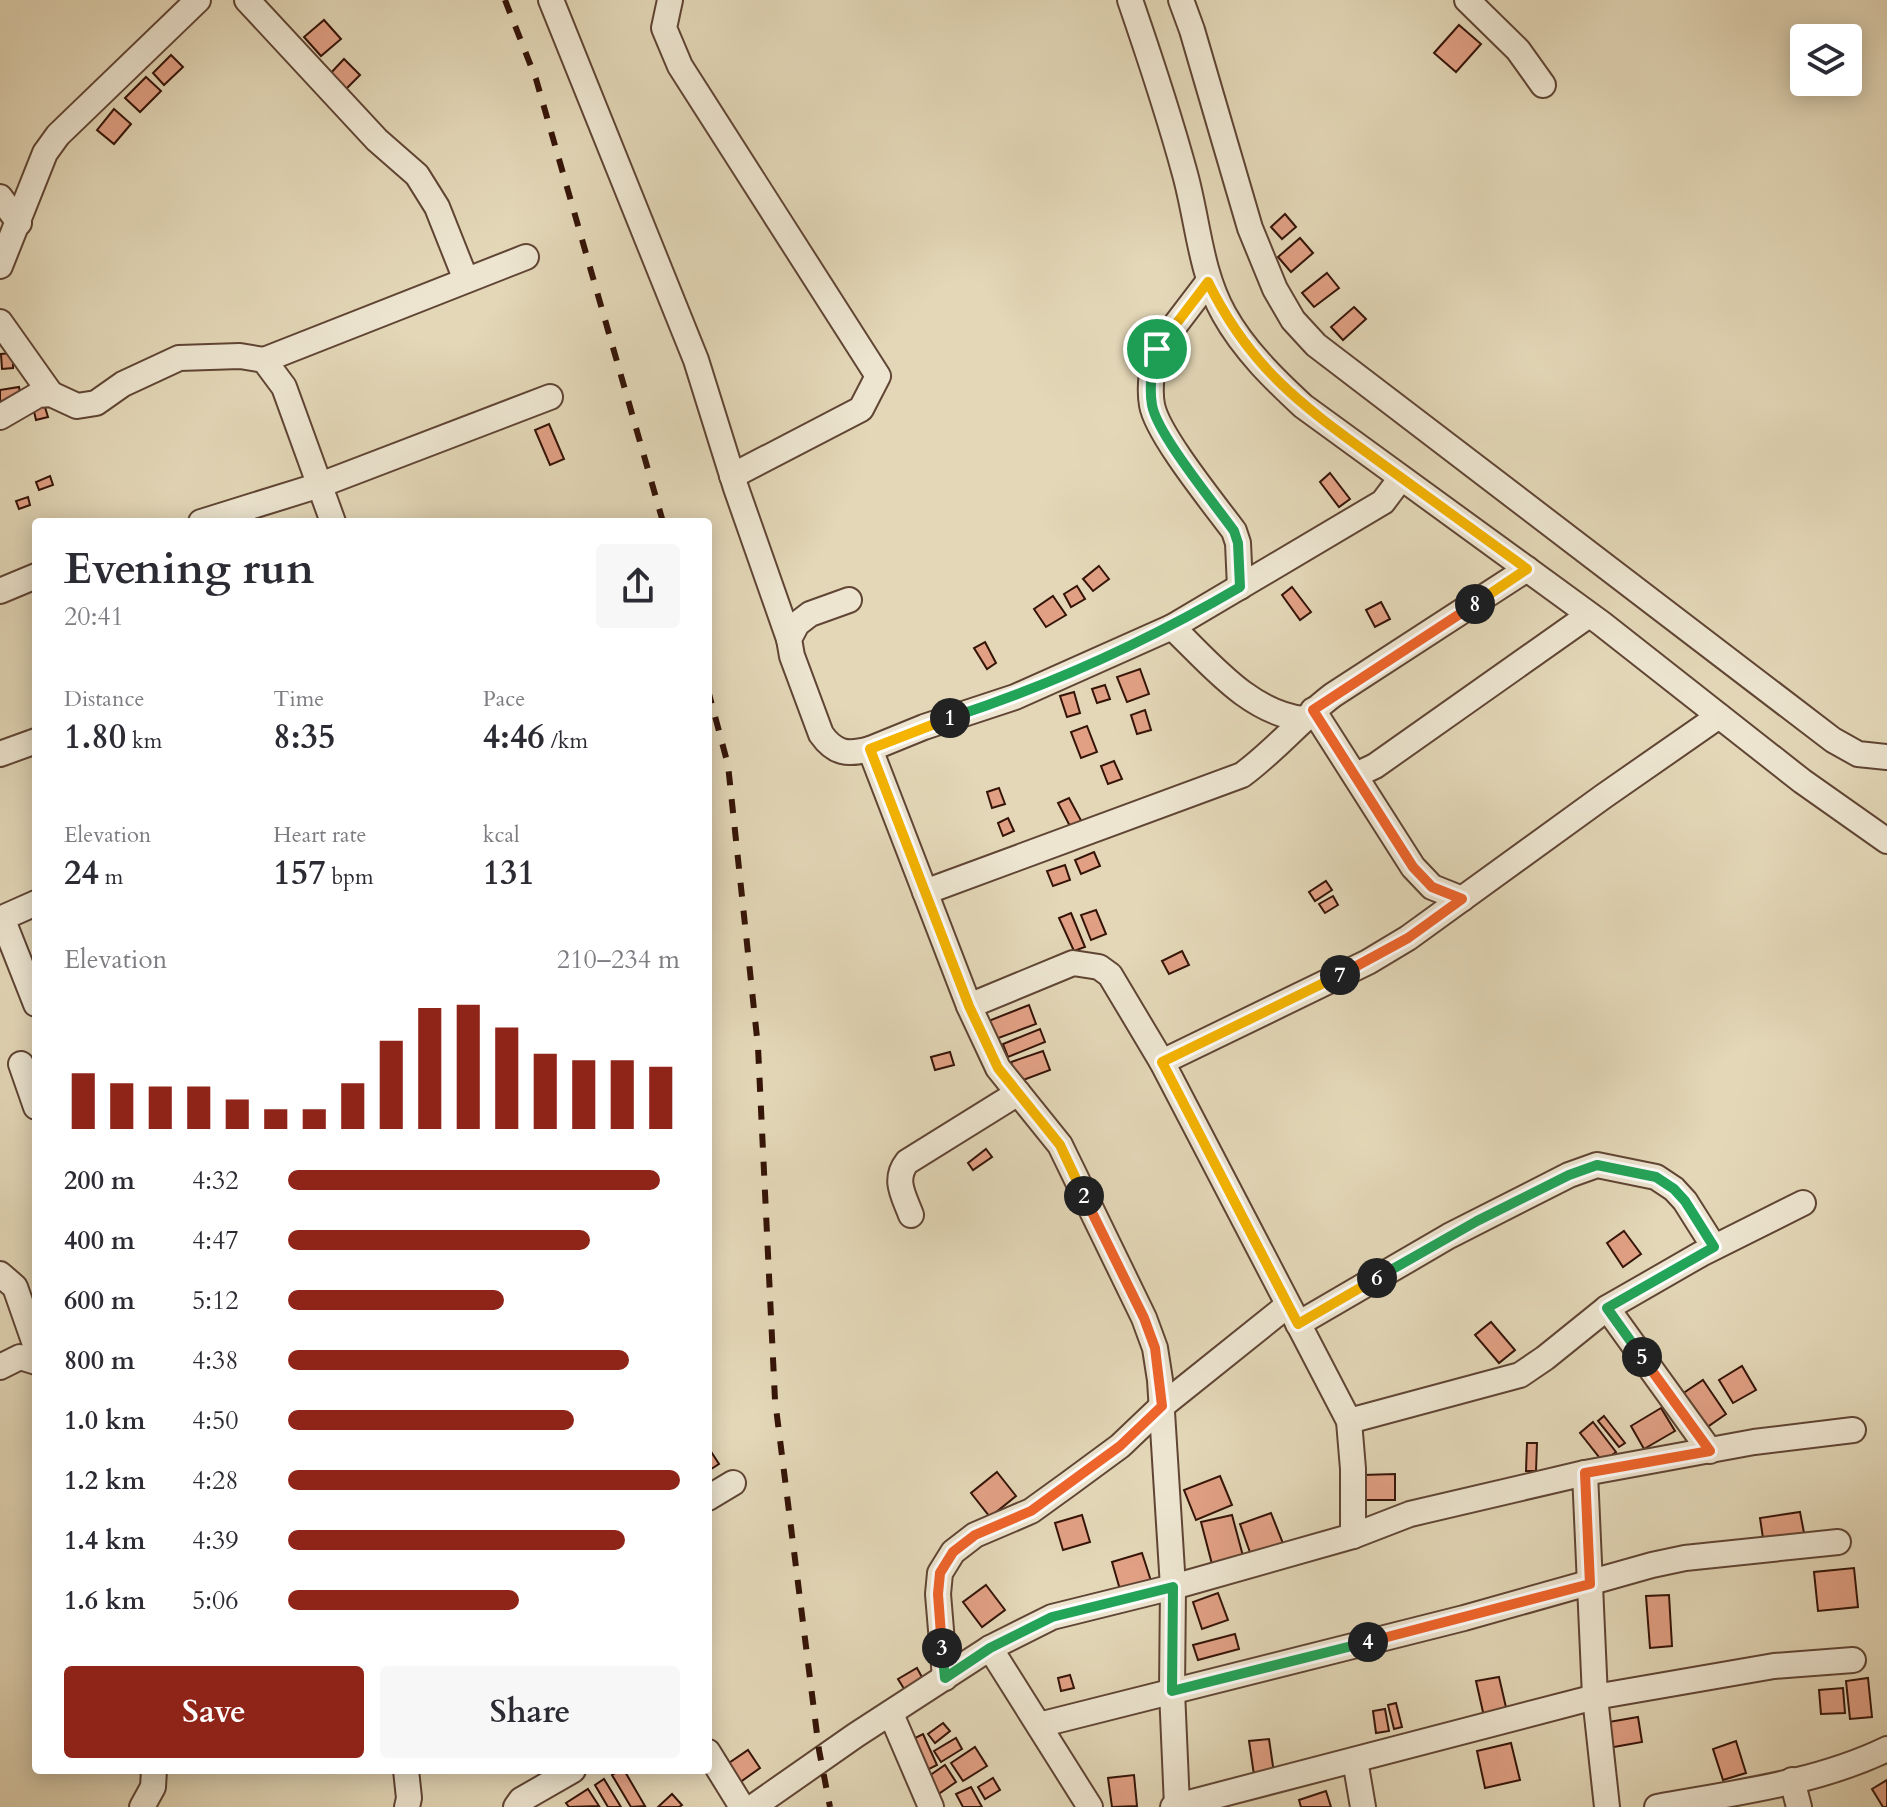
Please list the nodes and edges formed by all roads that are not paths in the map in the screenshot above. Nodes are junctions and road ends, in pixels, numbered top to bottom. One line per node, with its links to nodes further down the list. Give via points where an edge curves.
1 (198, 0): 10 (street, via 58,135 45,153)
2 (247, 0): 13 (street, via 377,140 417,175 437,207)
3 (551, 0): 20 (street, via 696,360)
4 (670, 0): 20 (street, via 664,28 680,66 878,376 861,409)
5 (1130, 0): 14 (street, via 1186,178)
6 (1181, 0): 38 (street, via 1250,228 1275,289 1316,345 1833,740 1858,754)
7 (1467, 0): 8 (street, via 1518,50)
8 (1543, 85)
9 (0, 197): 10 (street)
10 (19, 223): 12 (street)
11 (526, 257): 13 (street)
12 (0, 266)
13 (466, 280): 16 (street)
14 (1208, 282): 21 (street, via 1248,349 1274,378 1303,406); 27 (street, via 1157,349 1152,405 1165,434 1234,531)
15 (0, 322): 17 (street)
16 (264, 360): 17 (street, via 179,358 96,403 77,406); 22 (street, via 284,387)
17 (51, 394): 19 (street, via 38,395)
18 (550, 397): 22 (street)
19 (0, 417)
20 (732, 476): 32 (street)
21 (1401, 478): 25 (street); 27 (street, via 1383,502)
22 (320, 485): 23 (street); 24 (street)
23 (214, 518)
24 (332, 518)
25 (1527, 569): 30 (street); 33 (street)
26 (32, 578): 28 (street)
27 (1240, 587): 31 (street)
28 (0, 591)
29 (849, 600): 32 (street, via 810,614)
30 (1589, 615): 34 (street); 39 (street)
31 (1172, 627): 33 (street, via 1242,692 1281,716); 36 (street, via 1015,697)
32 (789, 639): 36 (street, via 828,744 852,754)
33 (1308, 715): 39 (street); 41 (street, via 1242,775)
34 (1719, 716): 40 (street); 42 (street)
35 (32, 742): 37 (street)
36 (870, 749): 41 (street)
37 (0, 754)
38 (1887, 757)
39 (1356, 775): 42 (street, via 1423,879)
40 (1886, 838)
41 (925, 892): 46 (street)
42 (1462, 899): 47 (street, via 1368,962)
43 (32, 905): 44 (street)
44 (1, 919): 45 (street)
45 (32, 994)
46 (969, 1006): 47 (street, via 1073,963 1099,967 1110,975); 49 (street, via 998,1068)
47 (1162, 1062): 56 (street)
48 (19, 1065): 50 (street)
49 (1018, 1093): 52 (street, via 907,1162 899,1184); 60 (street, via 1060,1145 1144,1318 1155,1348)
50 (32, 1097)
51 (1803, 1203): 53 (street)
52 (911, 1215)
53 (1714, 1247): 55 (street); 56 (street, via 1685,1201 1665,1183 1597,1165)
54 (0, 1274): 57 (street, via 15,1287)
55 (1607, 1308): 61 (street, via 1520,1375); 63 (street)
56 (1293, 1314): 60 (street); 61 (street)
57 (32, 1336)
58 (32, 1361): 59 (street, via 20,1357)
59 (0, 1367)
60 (1162, 1406): 70 (street); 73 (street, via 1120,1446 1031,1511 975,1535 953,1552 940,1573 938,1594)
61 (1349, 1421): 67 (street)
62 (1853, 1430): 63 (street)
63 (1710, 1451): 64 (street)
64 (1585, 1473): 67 (street, via 1410,1514); 69 (street)
65 (733, 1483): 66 (street)
66 (712, 1496)
67 (1353, 1536): 70 (street)
68 (1838, 1542): 69 (street, via 1685,1558)
69 (1590, 1584): 74 (street); 75 (street)
70 (1173, 1587): 71 (street, via 1052,1617); 74 (street)
71 (990, 1648): 73 (street); 77 (street)
72 (1853, 1660): 75 (street, via 1774,1666)
73 (945, 1678): 76 (street)
74 (1172, 1691): 77 (street); 85 (street)
75 (1595, 1697): 80 (street); 94 (street)
76 (891, 1714): 90 (street); 91 (street)
77 (1039, 1725): 92 (street)
78 (1887, 1749): 84 (street)
79 (712, 1758): 89 (street)
80 (1355, 1760): 85 (street); 93 (street)
81 (154, 1774): 86 (street)
82 (406, 1774): 87 (street)
83 (566, 1774): 88 (street)
84 (1792, 1780): 95 (street); 96 (street)
85 (1175, 1806)
86 (142, 1807)
87 (407, 1807)
88 (516, 1807)
89 (742, 1807)
90 (753, 1807)
91 (931, 1807)
92 (1090, 1807)
93 (1363, 1807)
94 (1607, 1807)
95 (1657, 1807)
96 (1799, 1807)

